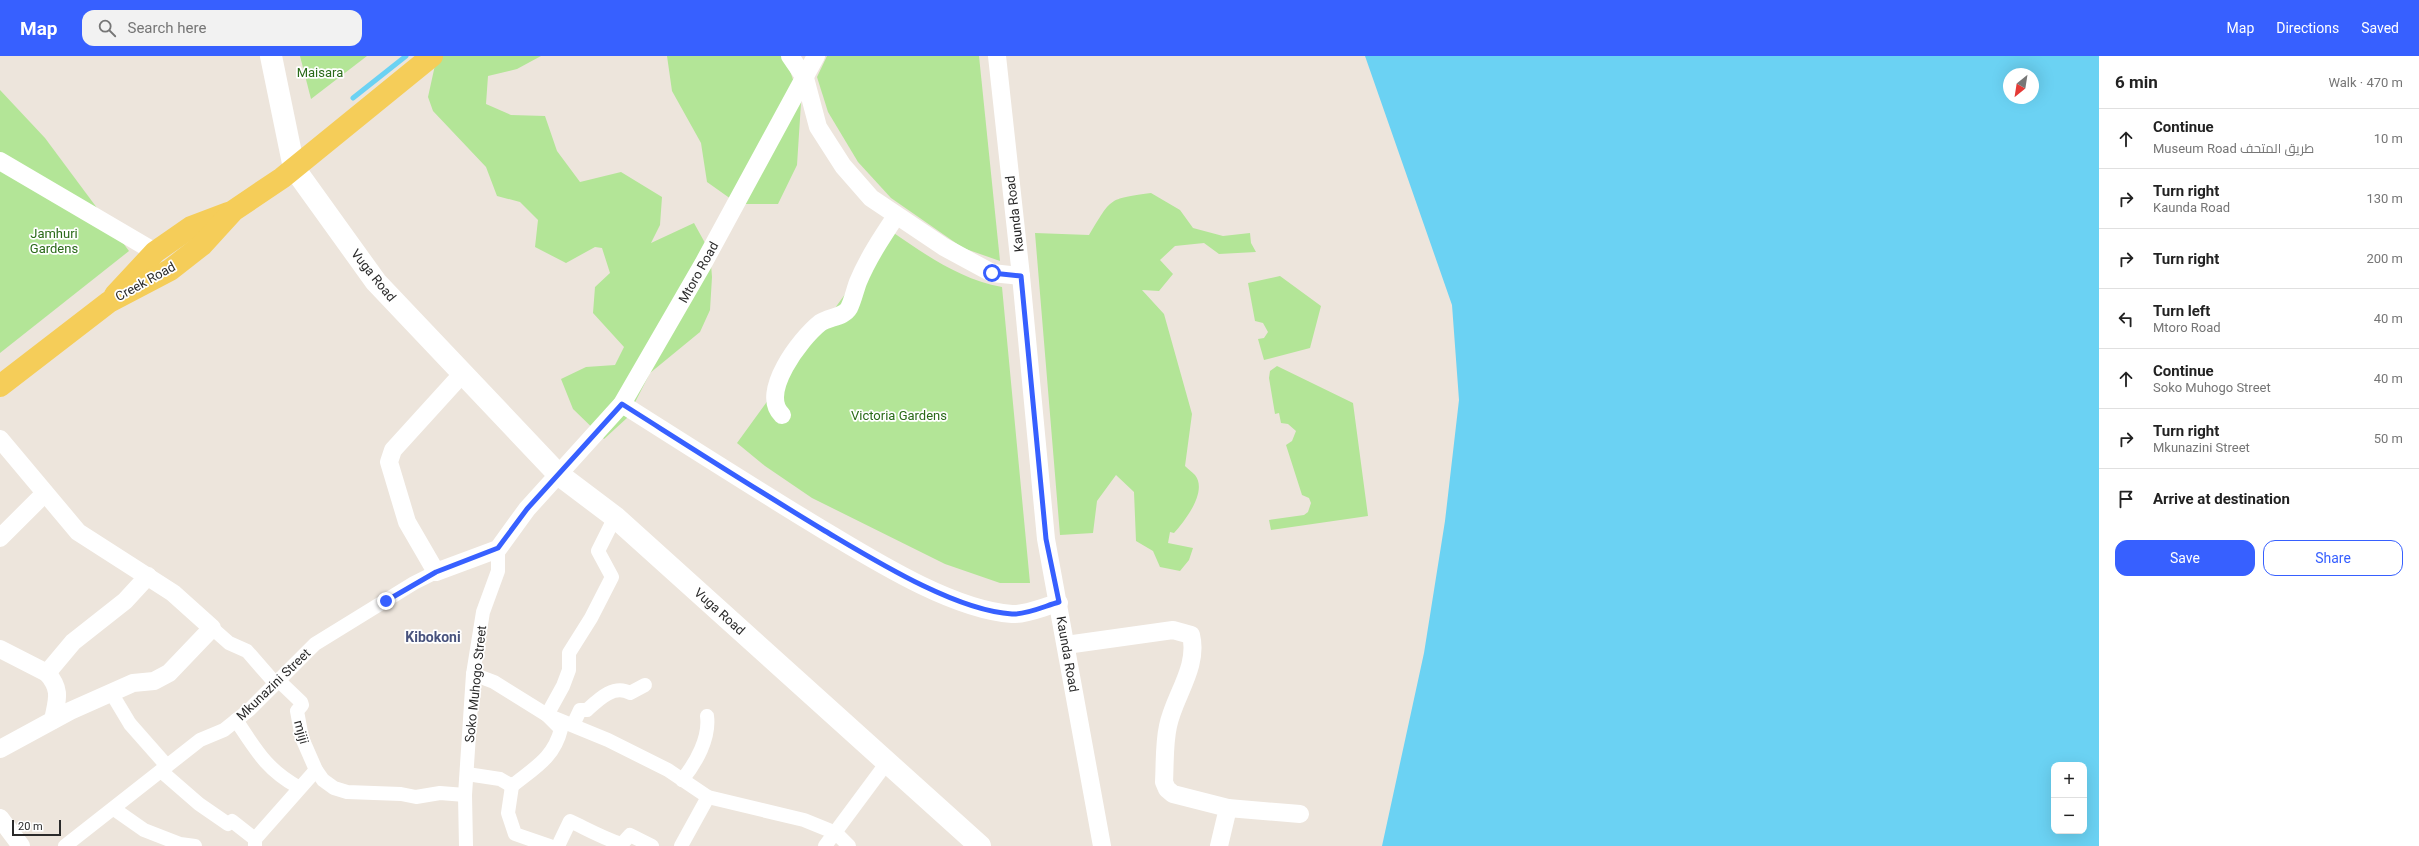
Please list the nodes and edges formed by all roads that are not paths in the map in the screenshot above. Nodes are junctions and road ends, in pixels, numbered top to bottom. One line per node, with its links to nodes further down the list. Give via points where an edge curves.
1 (271, 56): 8 (main road)
2 (432, 56): 8 (main road, Creek Road)
3 (790, 56): 6 (street)
4 (816, 56): 6 (street, Mtoro Road)
5 (997, 56): 12 (street, Kaunda Road)
6 (805, 78): 10 (street, via 818,127 843,166 871,198); 16 (street, Mtoro Road)
7 (0, 161): 11 (street)
8 (300, 164): 9 (main road, Creek Road); 14 (main road, Vuga Road, via 376,282)
9 (233, 211): 11 (main road, Creek Road, via 187,229); 13 (main road, Creek Road, via 202,244 170,270)
10 (896, 216): 12 (street, via 944,247 992,273); 17 (street, via 875,247 849,308 814,328 787,363 773,401)
11 (155, 252): 13 (main road, Creek Road)
12 (1021, 276): 26 (street, Kaunda Road, via 1046,539)
13 (109, 302): 15 (main road, Creek Road)
14 (463, 373): 19 (main road, Vuga Road); 24 (street, via 393,450 389,462 408,522)
15 (0, 386)
16 (622, 404): 19 (street, Mtoro Road); 26 (street, via 750,486 871,558 934,590 977,607 1013,614)
17 (782, 415)
18 (0, 439): 20 (street)
19 (558, 474): 21 (main road, Vuga Road); 23 (street, via 527,509)
20 (44, 494): 22 (street); 25 (street, via 78,532)
21 (615, 517): 35 (street, via 598,551 612,577 591,618 569,652 569,670 564,686); 41 (main road, Vuga Road)
22 (0, 538)
23 (498, 548): 24 (street, Mkunazini Street); 31 (street, Soko Muhogo Street, via 498,571 483,612)
24 (436, 572): 32 (street, Mkunazini Street, via 316,644)
25 (148, 576): 27 (street, via 173,593); 30 (street, via 125,601 73,642)
26 (1059, 602): 28 (street, Kaunda Road)
27 (212, 628): 32 (street, via 229,643 247,651); 34 (street, via 169,673 154,681 133,683)
28 (1066, 645): 50 (street, via 1173,630 1191,635 1193,658 1167,727 1164,782 1173,794); 68 (street, Kaunda Road)
29 (0, 649): 30 (street)
30 (47, 673): 37 (street, via 56,683 57,697)
31 (473, 674): 35 (street, via 494,682); 44 (street, Soko Muhogo Street)
32 (277, 682): 38 (street, Mkunazini Street); 43 (street, mjiji, via 301,702 302,705 297,711 298,720 302,738)
33 (645, 685): 39 (street, via 630,693 620,690 601,697 587,710 580,710)
34 (112, 694): 37 (street); 42 (street, via 130,724)
35 (547, 715): 39 (street); 46 (street, via 561,729 558,744 547,758)
36 (707, 716): 45 (street, via 708,728 704,742)
37 (53, 720): 40 (street)
38 (236, 720): 42 (street, Mkunazini Street, via 224,730 200,740); 47 (street, via 265,763 281,778)
39 (573, 725): 45 (street, via 668,770)
40 (0, 750)
41 (888, 761): 54 (street); 67 (main road, Vuga Road)
42 (164, 768): 51 (street, Mkunazini Street); 55 (street, via 213,814 228,824 232,821)
43 (316, 770): 47 (street); 48 (street, via 323,780 334,788 347,792 401,794 416,798 440,793)
44 (467, 774): 46 (street, via 500,779); 48 (street, Soko Muhogo Street)
45 (682, 780): 49 (street)
46 (512, 786): 61 (street, via 508,813 515,834)
47 (298, 787): 55 (street)
48 (465, 795): 60 (street, Soko Muhogo Street)
49 (708, 796): 54 (street, via 804,820); 64 (street)
50 (1228, 808): 52 (street); 69 (street)
51 (114, 809): 58 (street, Mkunazini Street); 59 (street, via 144,830 180,844)
52 (1300, 814)
53 (0, 818): 57 (street)
54 (836, 833): 65 (street); 66 (street)
55 (255, 842)
56 (621, 845): 62 (street, via 570,821); 63 (street, via 630,835)
57 (21, 846)
58 (65, 846)
59 (195, 846)
60 (466, 846)
61 (550, 846)
62 (558, 846)
63 (652, 846)
64 (681, 846)
65 (825, 846)
66 (849, 846)
67 (980, 846)
68 (1102, 846)
69 (1218, 846)

